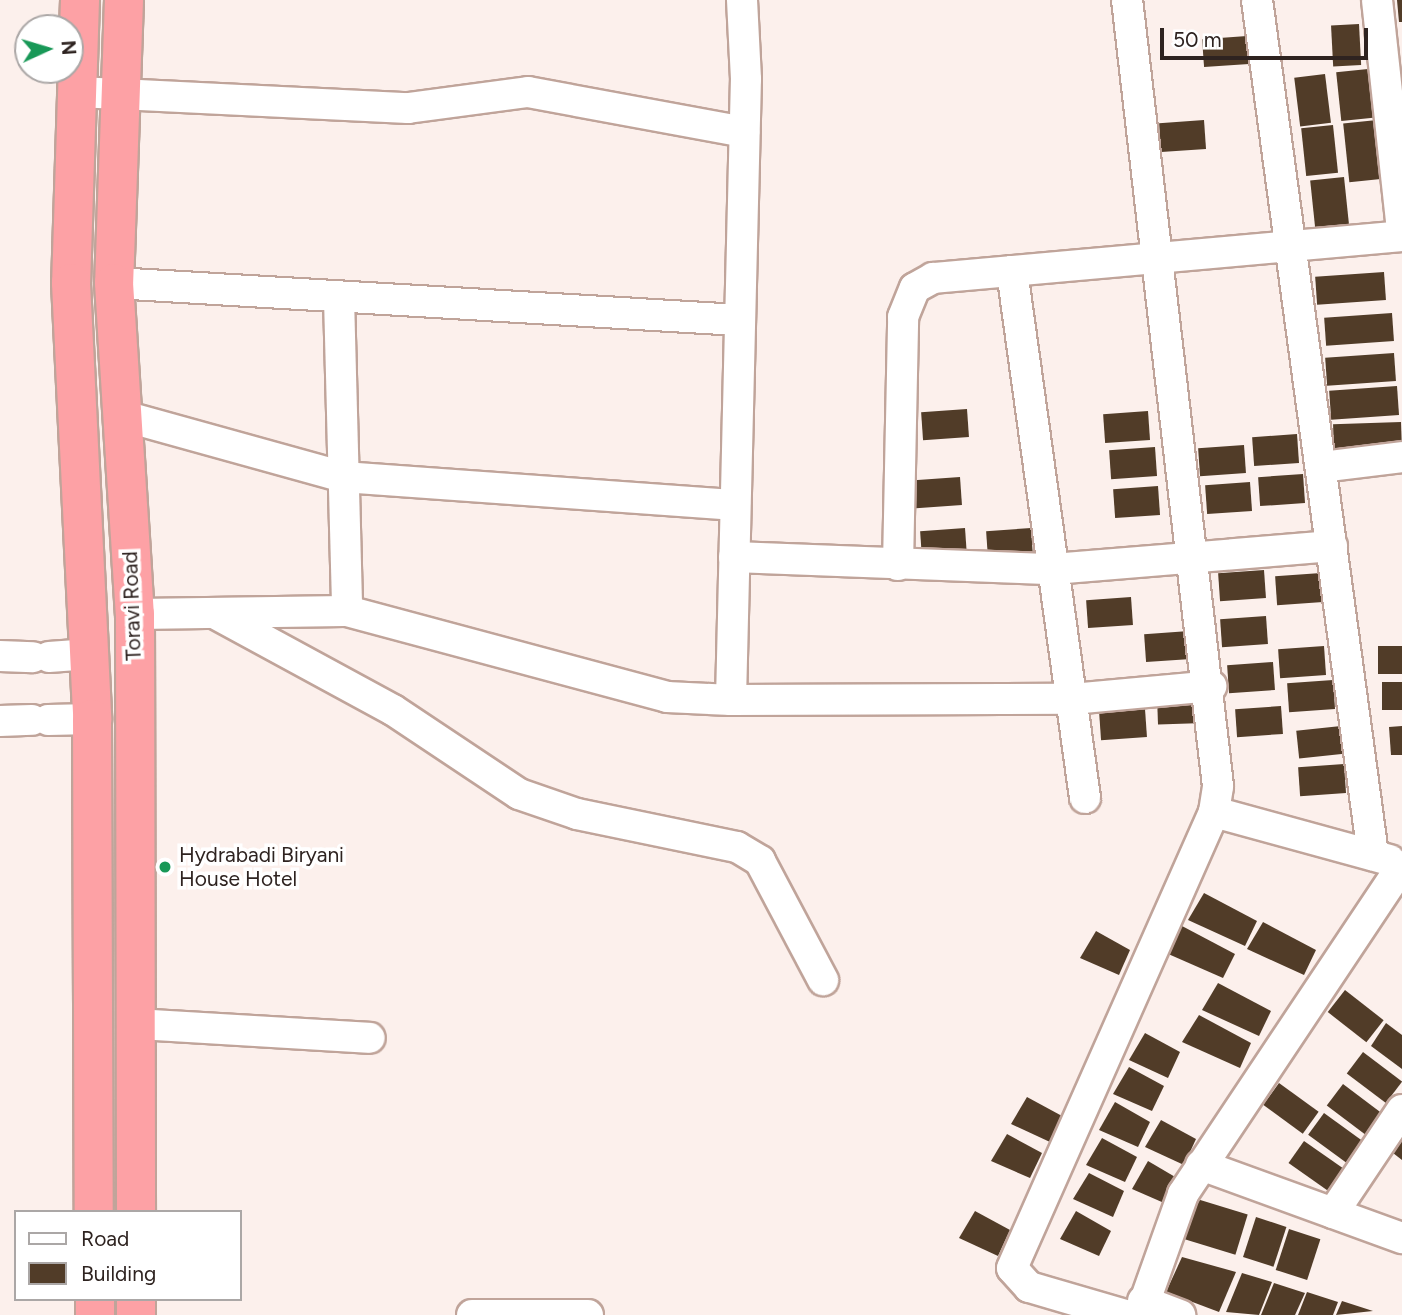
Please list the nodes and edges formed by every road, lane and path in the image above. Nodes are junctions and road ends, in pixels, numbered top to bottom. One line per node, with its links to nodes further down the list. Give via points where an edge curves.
1 (80, 0): 7 (highway, Toravi Road)
2 (124, 0): 8 (highway, Toravi Road)
3 (742, 0): 9 (street)
4 (1127, 0): 12 (street)
5 (1256, 0): 11 (street)
6 (1377, 0): 10 (street)
7 (78, 92): 8 (street); 30 (highway, Toravi Road, via 71,283)
8 (122, 93): 9 (street, via 408,108 527,92); 14 (highway, Toravi Road)
9 (744, 132): 16 (street)
10 (1402, 233): 11 (street)
11 (1291, 247): 12 (street); 19 (street)
12 (1159, 260): 13 (street); 24 (street)
13 (1012, 271): 25 (street, via 933,278 907,300); 26 (street)
14 (114, 283): 15 (street); 17 (highway, Toravi Road)
15 (340, 298): 16 (street); 20 (street)
16 (738, 320): 21 (street)
17 (120, 415): 20 (street); 28 (highway, Toravi Road)
18 (1402, 457): 19 (street)
19 (1321, 467): 22 (street)
20 (344, 477): 21 (street); 27 (street)
21 (735, 505): 23 (street)
22 (1332, 547): 24 (street); 39 (street)
23 (734, 557): 25 (street); 34 (street)
24 (1195, 559): 26 (street); 32 (street)
25 (898, 565): 26 (street)
26 (1053, 569): 33 (street)
27 (346, 611): 29 (street); 34 (street, via 667,696)
28 (135, 614): 29 (street); 42 (highway, Toravi Road)
29 (218, 615): 41 (street, via 393,710 519,794 577,814 737,847 760,861)
30 (90, 654): 31 (street); 35 (highway, Toravi Road)
31 (0, 656)
32 (1211, 686): 33 (street); 38 (street, via 1219,756)
33 (1072, 699): 34 (street); 37 (street)
34 (731, 701)
35 (92, 719): 36 (street); 46 (highway, Toravi Road)
36 (0, 720)
37 (1085, 798)
38 (1214, 812): 39 (street); 50 (street, via 1012,1268 1029,1287)
39 (1373, 855): 40 (street)
40 (1402, 864): 45 (street)
41 (823, 980)
42 (137, 1024): 43 (street); 47 (highway, Toravi Road)
43 (370, 1038)
44 (1402, 1110): 48 (street)
45 (1201, 1165): 48 (street); 50 (street, via 1183,1194)
46 (94, 1210)
47 (136, 1210)
48 (1333, 1213): 49 (street)
49 (1402, 1238)
50 (1136, 1310): 53 (street)
51 (472, 1315): 52 (street)
52 (588, 1315)
53 (1180, 1315)

